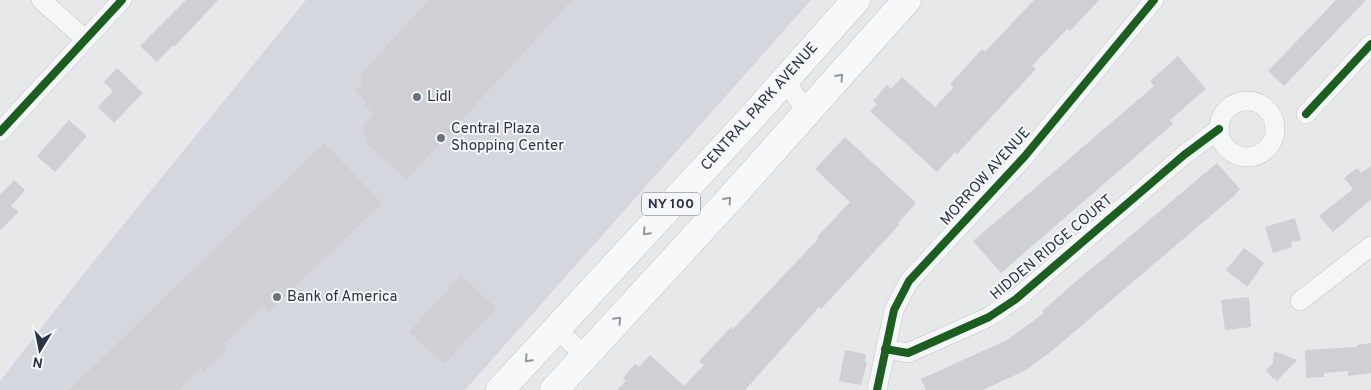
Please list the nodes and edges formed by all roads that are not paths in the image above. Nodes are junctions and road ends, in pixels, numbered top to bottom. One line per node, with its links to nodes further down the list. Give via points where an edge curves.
1 (41, 0): 6 (street)
2 (122, 0): 6 (street)
3 (856, 0): 8 (main road, CENTRAL PARK AVENUE / NY 100)
4 (907, 0): 9 (main road, NY 100, one-way to 4)
5 (1154, 0): 16 (street, MORROW AVENUE, via 1025,156 909,282 894,310)
6 (86, 39): 12 (street)
7 (1371, 44): 10 (street)
8 (785, 80): 9 (street); 15 (main road, CENTRAL PARK AVENUE / NY 100, one-way to 15)
9 (807, 113): 17 (main road, NY 100, one-way to 9)
10 (1306, 114)
11 (1219, 130): 16 (street, HIDDEN RIDGE COURT, via 1170,167 1016,299 989,317 908,353)
12 (0, 132)
13 (1371, 246): 14 (street)
14 (1300, 302)
15 (557, 328): 17 (street); 18 (main road, CENTRAL PARK AVENUE / NY 100, one-way to 18)
16 (885, 349): 20 (street, MORROW AVENUE)
17 (585, 356): 19 (main road, NY 100)
18 (500, 390)
19 (554, 390)
20 (877, 390)

